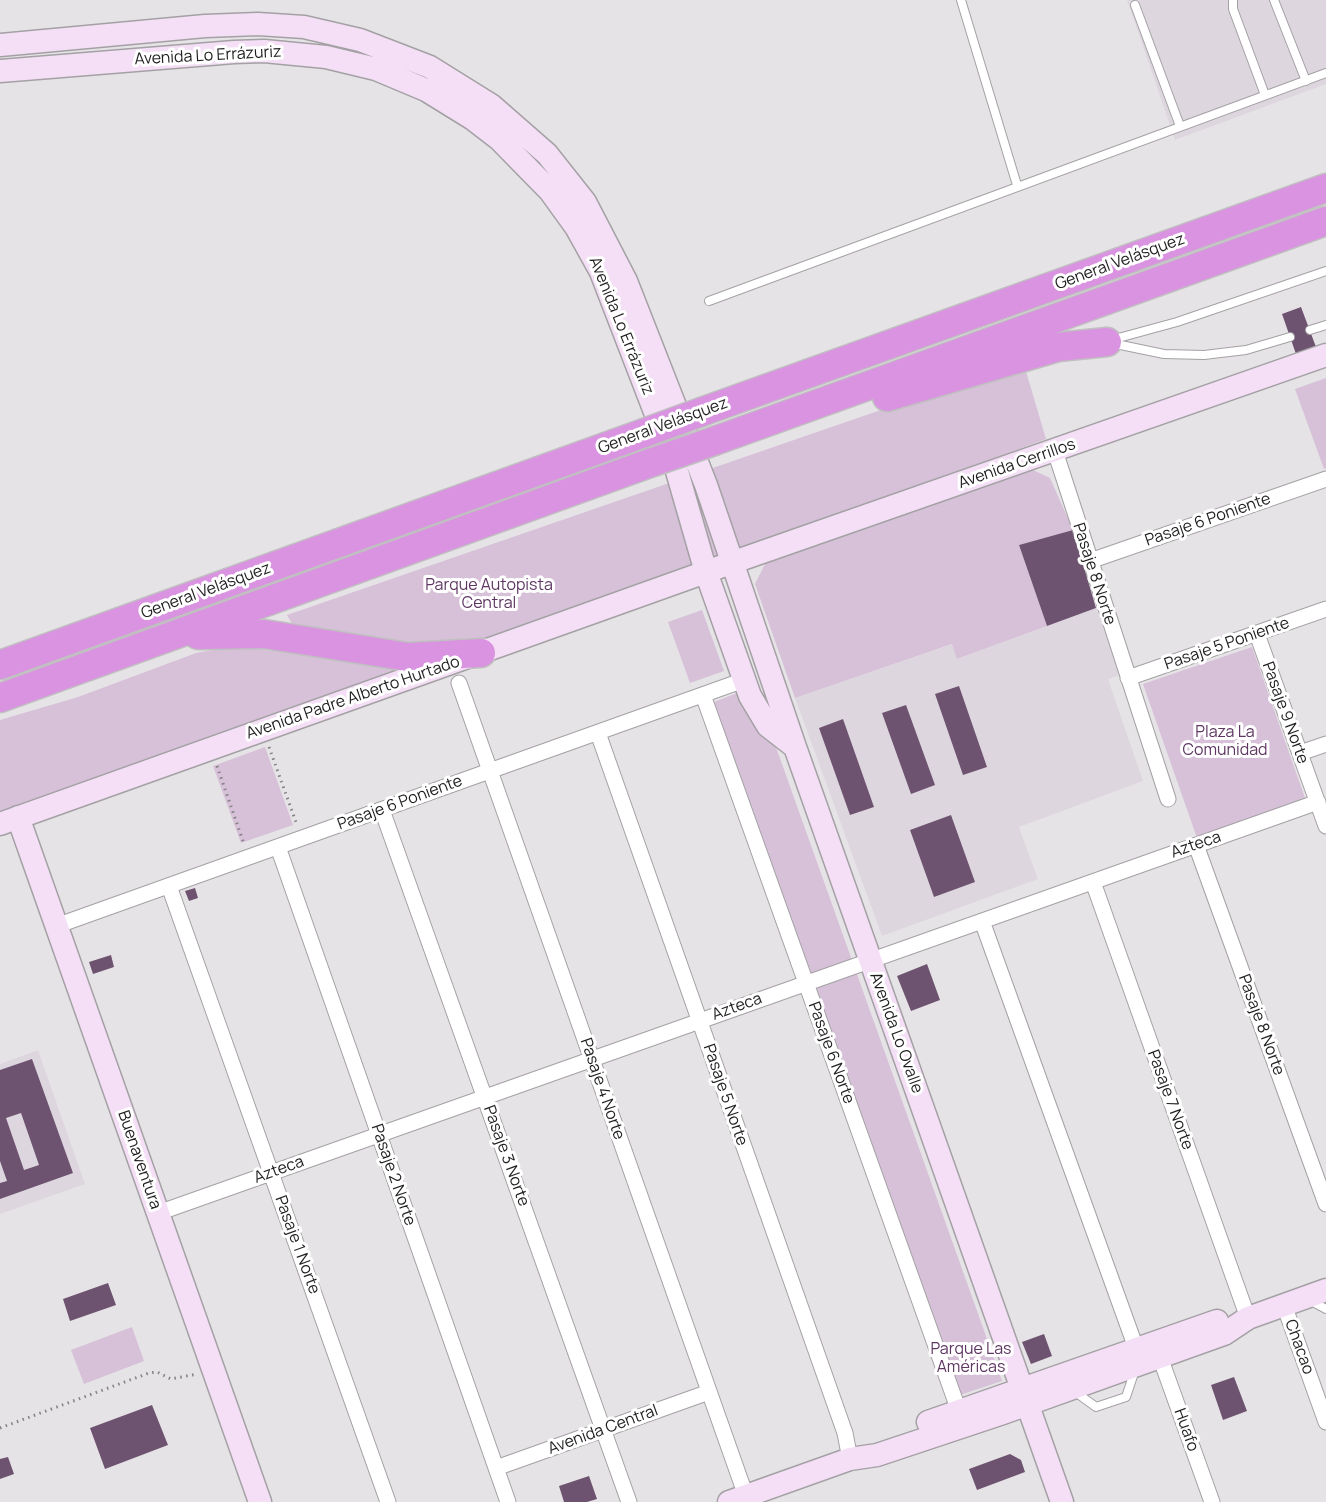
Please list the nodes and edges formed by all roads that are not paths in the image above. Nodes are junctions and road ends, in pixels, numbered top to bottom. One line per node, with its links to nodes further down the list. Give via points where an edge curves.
1 (962, 0): 11 (lane)
2 (1233, 0): 9 (lane)
3 (1274, 0): 8 (lane)
4 (1135, 5): 10 (lane)
5 (0, 45): 25 (main road, Avenida Lo Errázuriz, via 205,26 304,27 387,48 468,88 541,148 601,227 667,383 706,485)
6 (0, 71): 26 (main road, Avenida Lo Errázuriz, via 234,52 295,52 351,62 401,78 473,119 536,174 564,208 591,252 619,314 674,461)
7 (1326, 74): 8 (lane)
8 (1306, 81): 9 (lane)
9 (1265, 95): 10 (lane)
10 (1180, 126): 11 (lane)
11 (1017, 185): 15 (lane)
12 (1326, 188): 31 (highway, General Velásquez, bridge)
13 (1326, 221): 21 (highway, General Velásquez)
14 (1326, 271): 19 (lane)
15 (709, 301)
16 (1326, 325): 17 (lane)
17 (1310, 330)
18 (1290, 337): 19 (lane, via 1246,350 1204,356 1154,353)
19 (1107, 342): 21 (highway, via 1058,347 902,393)
20 (1326, 355): 22 (main road, Avenida Cerrillos)
21 (776, 418): 29 (highway, General Velásquez, bridge)
22 (1055, 451): 24 (street, Pasaje 8 Norte); 25 (main road, Avenida Cerrillos)
23 (1326, 479): 24 (street, Pasaje 6 Poniente)
24 (1090, 561): 32 (street, Pasaje 8 Norte)
25 (730, 563): 26 (main road, Avenida Cerrillos); 39 (main road, Avenida Lo Ovalle)
26 (706, 572): 30 (main road, Avenida Padre Alberto Hurtado); 33 (main road, Avenida Lo Errázuriz)
27 (1326, 609): 28 (street, Pasaje 5 Poniente)
28 (1257, 634): 32 (street, Pasaje 5 Poniente); 40 (street, Pasaje 9 Norte)
29 (155, 642): 30 (highway, via 209,634 246,634 408,657); 36 (highway, General Velásquez)
30 (481, 653): 45 (main road, Avenida Padre Alberto Hurtado)
31 (0, 665)
32 (1128, 678): 42 (street, Pasaje 8 Norte)
33 (744, 680): 35 (street, Pasaje 6 Poniente); 39 (main road, Avenida Lo Errázuriz, via 768,726)
34 (459, 682): 41 (street, Pasaje 4 Norte)
35 (703, 695): 37 (street, Pasaje 6 Poniente); 54 (street, Pasaje 6 Norte)
36 (0, 698)
37 (598, 733): 41 (street, Pasaje 6 Poniente); 55 (street, Pasaje 5 Norte)
38 (1326, 744): 40 (street)
39 (795, 747): 53 (main road, Avenida Lo Ovalle)
40 (1300, 753): 43 (street, Pasaje 9 Norte)
41 (490, 771): 44 (street, Pasaje 6 Poniente); 56 (street, Pasaje 4 Norte)
42 (1168, 799)
43 (1318, 802): 46 (street, Pasaje 9 Norte); 47 (street, Azteca)
44 (382, 810): 48 (street, Pasaje 6 Poniente); 57 (street, Pasaje 3 Norte)
45 (9, 821): 52 (main road, Buenaventura)
46 (1326, 826)
47 (1196, 845): 49 (street, Azteca); 60 (street, Pasaje 8 Norte)
48 (278, 847): 50 (street, Pasaje 6 Poniente); 58 (street, Pasaje 2 Norte)
49 (1093, 882): 51 (street, Azteca); 65 (street, Pasaje 7 Norte)
50 (170, 886): 52 (street, Pasaje 6 Poniente); 59 (street, Pasaje 1 Norte)
51 (982, 921): 53 (street, Azteca); 66 (street)
52 (56, 926): 61 (main road, Buenaventura)
53 (870, 960): 54 (street, Azteca); 69 (main road, Avenida Lo Ovalle)
54 (806, 983): 55 (street, Azteca); 70 (street, Pasaje 6 Norte)
55 (699, 1021): 56 (street, Azteca); 73 (street, Pasaje 5 Norte)
56 (591, 1059): 57 (street, Azteca); 68 (street, Pasaje 4 Norte)
57 (484, 1097): 58 (street, Azteca); 72 (street, Pasaje 3 Norte)
58 (379, 1134): 59 (street, Azteca); 74 (street, Pasaje 2 Norte)
59 (271, 1173): 61 (street, Azteca); 77 (street, Pasaje 1 Norte)
60 (1326, 1204)
61 (158, 1213): 76 (main road, Buenaventura)
62 (1326, 1290): 63 (main road)
63 (1294, 1301): 64 (lane); 65 (main road); 71 (street, Chacao)
64 (1326, 1309)
65 (1248, 1318): 66 (main road, via 1223,1319); 67 (main road, via 1224,1334)
66 (1136, 1357): 67 (main road); 69 (main road); 69 (main road, via 1070,1389)
67 (1160, 1357): 81 (street, Huafo)
68 (709, 1392): 72 (street, Avenida Central); 75 (street, Pasaje 4 Norte)
69 (1024, 1397): 70 (main road); 73 (main road, via 885,1452); 80 (main road, Avenida Lo Ovalle)
70 (959, 1411): 73 (main road, via 880,1439)
71 (1326, 1422)
72 (604, 1430): 74 (street, Avenida Central); 79 (street, Pasaje 3 Norte)
73 (850, 1459): 75 (main road)
74 (496, 1468): 78 (street, Pasaje 2 Norte)
75 (737, 1499)
76 (260, 1502)
77 (388, 1502)
78 (508, 1502)
79 (629, 1502)
80 (1062, 1502)
81 (1212, 1502)

